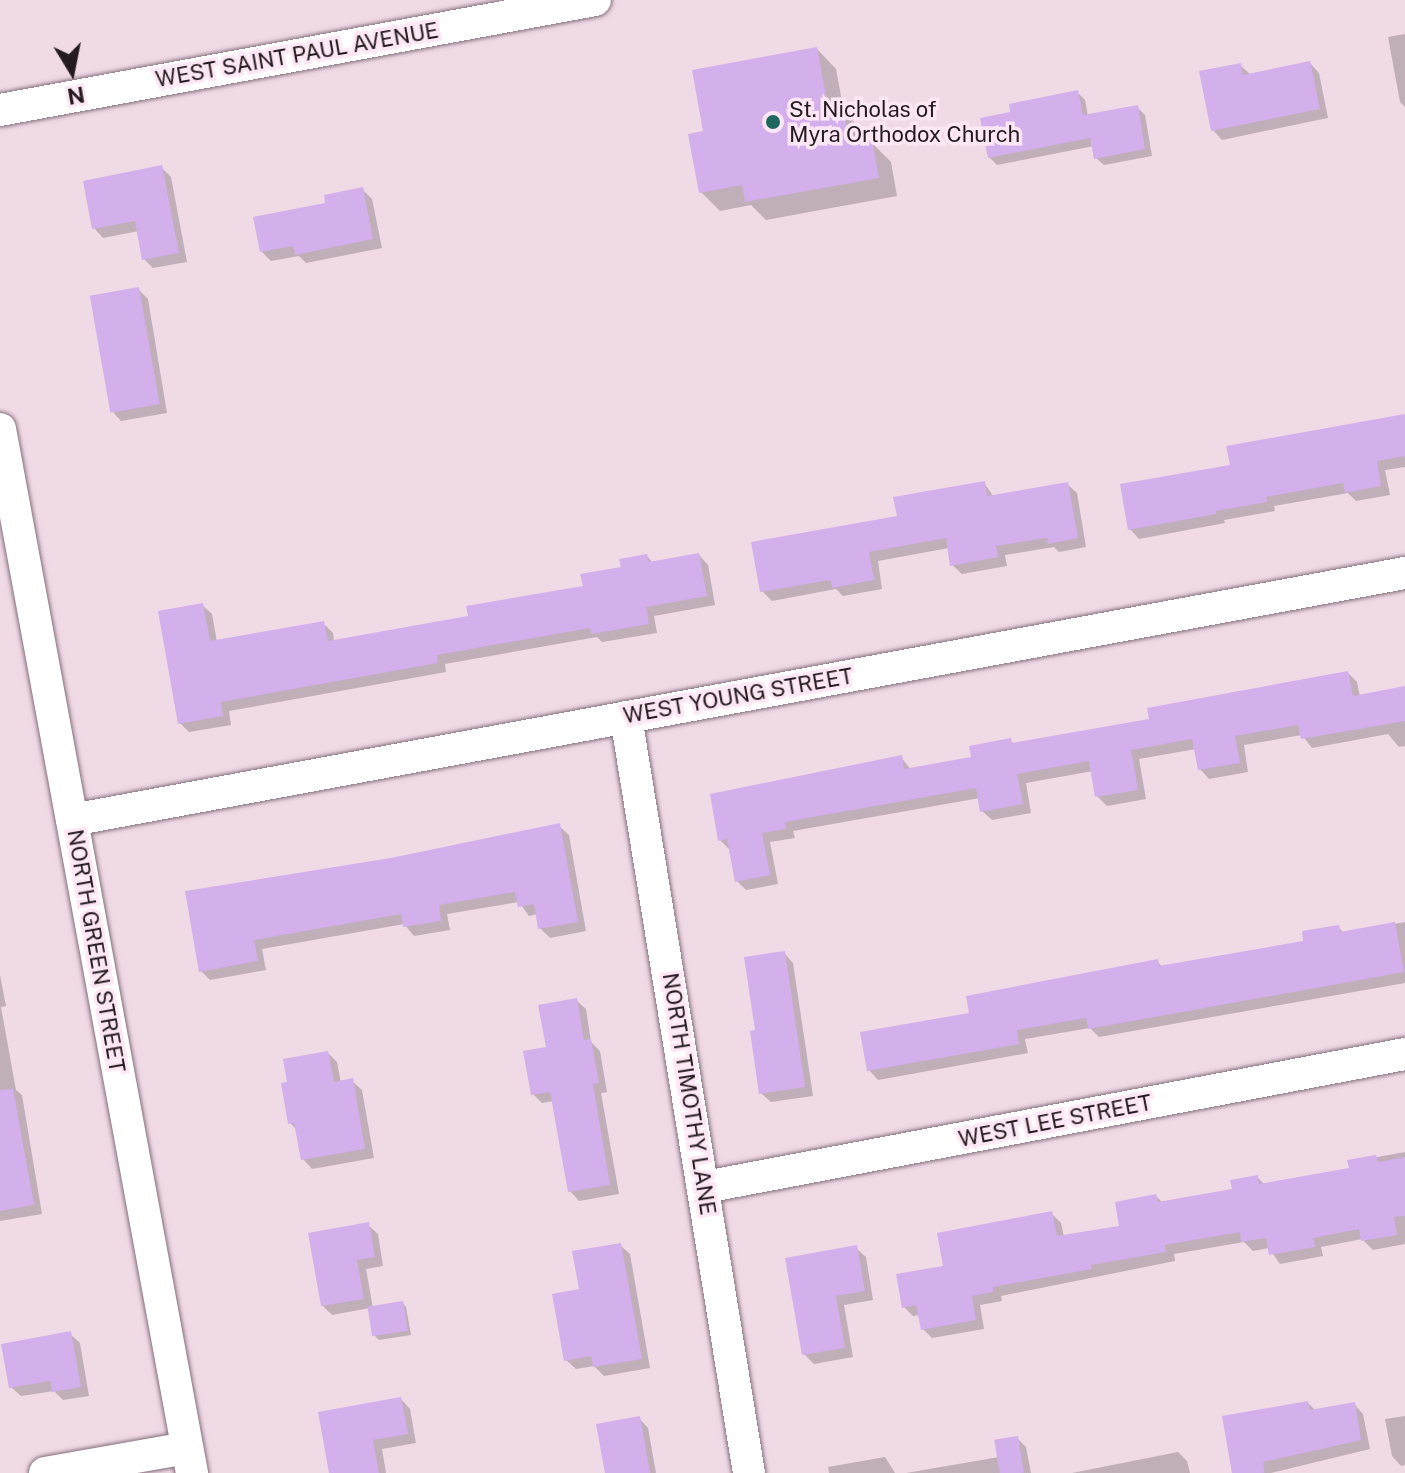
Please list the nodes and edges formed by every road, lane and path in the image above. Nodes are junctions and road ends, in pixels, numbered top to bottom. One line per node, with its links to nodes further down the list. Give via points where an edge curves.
1 (595, 0): 2 (street, WEST SAINT PAUL AVENUE)
2 (0, 110)
3 (0, 429): 6 (street, NORTH GREEN STREET)
4 (1405, 573): 5 (street, WEST YOUNG STREET)
5 (626, 717): 6 (street, WEST YOUNG STREET); 8 (street, NORTH TIMOTHY LANE)
6 (72, 820): 9 (street, NORTH GREEN STREET)
7 (1405, 1054): 8 (street, WEST LEE STREET)
8 (705, 1187): 11 (street, NORTH TIMOTHY LANE)
9 (190, 1461): 10 (street)
10 (45, 1473)
11 (749, 1473)

